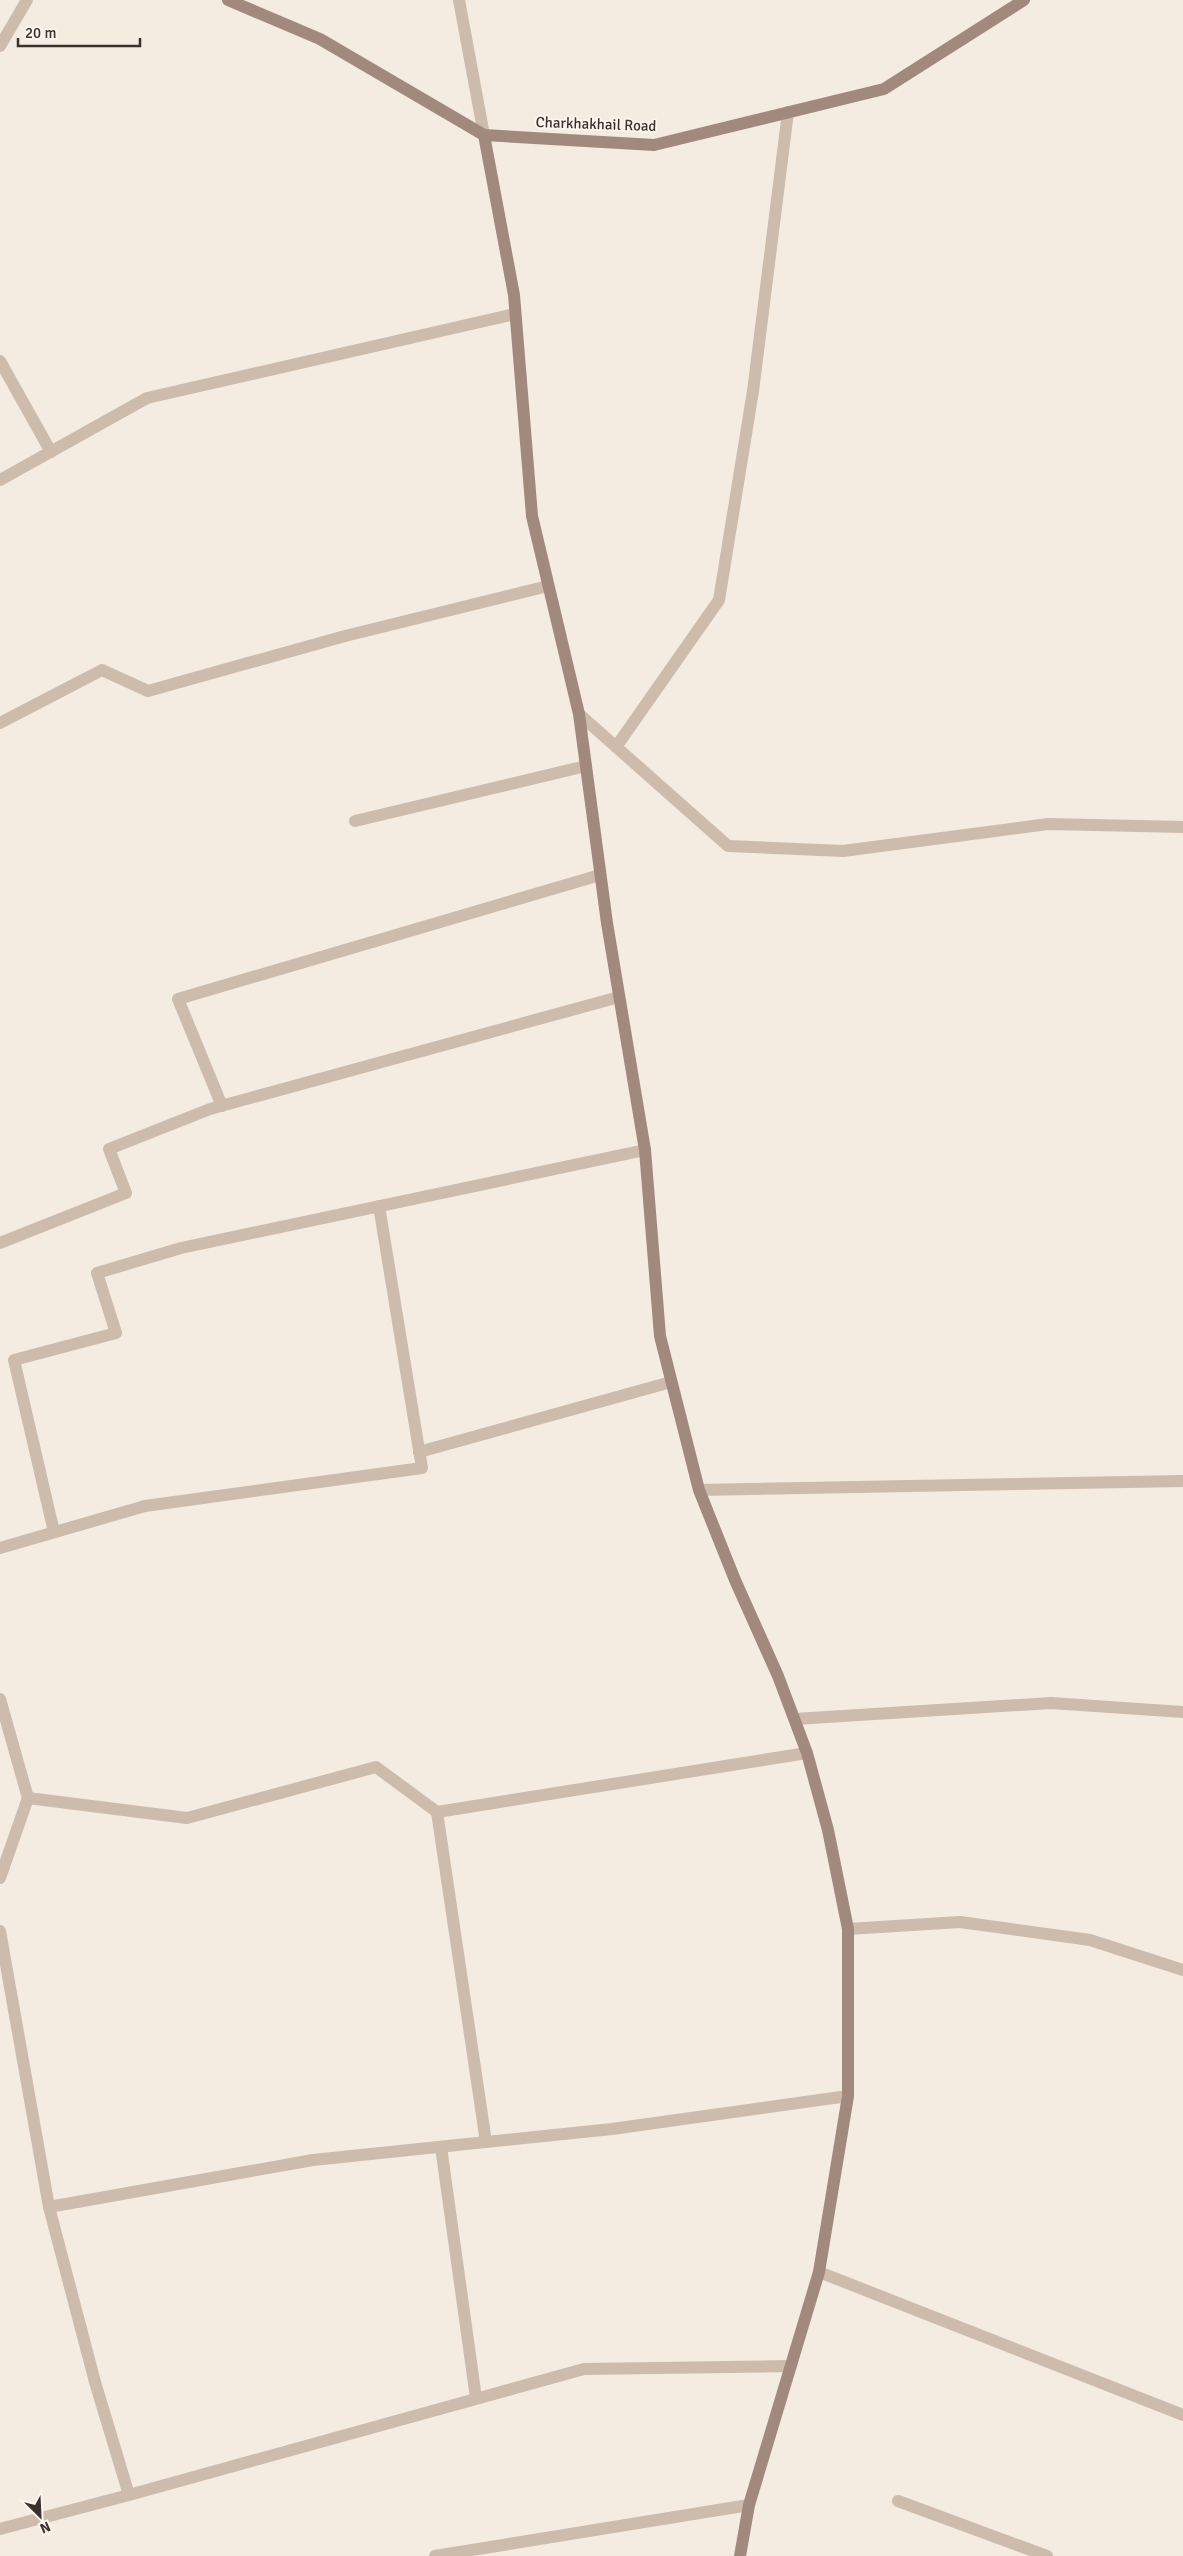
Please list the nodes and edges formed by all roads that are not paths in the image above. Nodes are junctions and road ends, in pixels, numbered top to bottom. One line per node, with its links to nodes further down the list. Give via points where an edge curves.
1 (28, 0): 6 (street)
2 (228, 0): 8 (street, Charkhakhail Road, via 320,39)
3 (459, 0): 8 (street)
4 (1024, 0): 5 (street, Charkhakhail Road)
5 (1010, 4): 7 (street, Charkhakhail Road, via 884,89)
6 (0, 46)
7 (788, 112): 8 (street, Charkhakhail Road, via 654,145); 16 (street, via 753,391 719,600)
8 (484, 135): 9 (street)
9 (515, 314): 11 (street, via 148,398); 13 (street, via 532,516)
10 (0, 362): 11 (street)
11 (51, 452): 12 (street)
12 (0, 480)
13 (548, 586): 14 (street); 15 (street, via 345,636 148,691 102,670)
14 (579, 714): 16 (street); 17 (street)
15 (0, 723)
16 (616, 748): 19 (street, via 728,846 843,851 1048,824)
17 (586, 766): 18 (street); 20 (street)
18 (355, 821)
19 (1183, 828)
20 (600, 875): 21 (street); 22 (street, via 178,999)
21 (619, 997): 22 (street); 23 (street)
22 (222, 1106): 25 (street, via 108,1149 126,1193)
23 (645, 1150): 24 (street); 26 (street, via 660,1336)
24 (379, 1206): 27 (street); 30 (street, via 181,1248 97,1273 116,1333 14,1360)
25 (0, 1243)
26 (671, 1382): 27 (street); 29 (street)
27 (419, 1452): 30 (street, via 422,1468 145,1506)
28 (1183, 1481): 29 (street)
29 (699, 1490): 34 (street)
30 (54, 1532): 31 (street)
31 (0, 1548)
32 (0, 1699): 36 (street)
33 (1183, 1712): 34 (street, via 1051,1703)
34 (796, 1719): 35 (street)
35 (807, 1753): 37 (street); 39 (street, via 828,1830)
36 (28, 1798): 37 (street, via 187,1818 376,1767); 38 (street)
37 (437, 1812): 43 (street)
38 (0, 1878)
39 (848, 1929): 41 (street, via 960,1922 1090,1940); 42 (street)
40 (0, 1931): 45 (street)
41 (1183, 1970)
42 (848, 2096): 43 (street, via 612,2129); 46 (street)
43 (486, 2142): 44 (street)
44 (441, 2147): 45 (street, via 313,2160); 48 (street)
45 (49, 2206): 50 (street, via 95,2382)
46 (819, 2272): 47 (street); 49 (street)
47 (791, 2366): 48 (street, via 584,2369); 52 (street)
48 (476, 2398): 50 (street)
49 (1183, 2415)
50 (129, 2495): 53 (street)
51 (898, 2501): 56 (street)
52 (749, 2505): 54 (street); 55 (street)
53 (0, 2528)
54 (435, 2556)
55 (740, 2556)
56 (1047, 2556)

